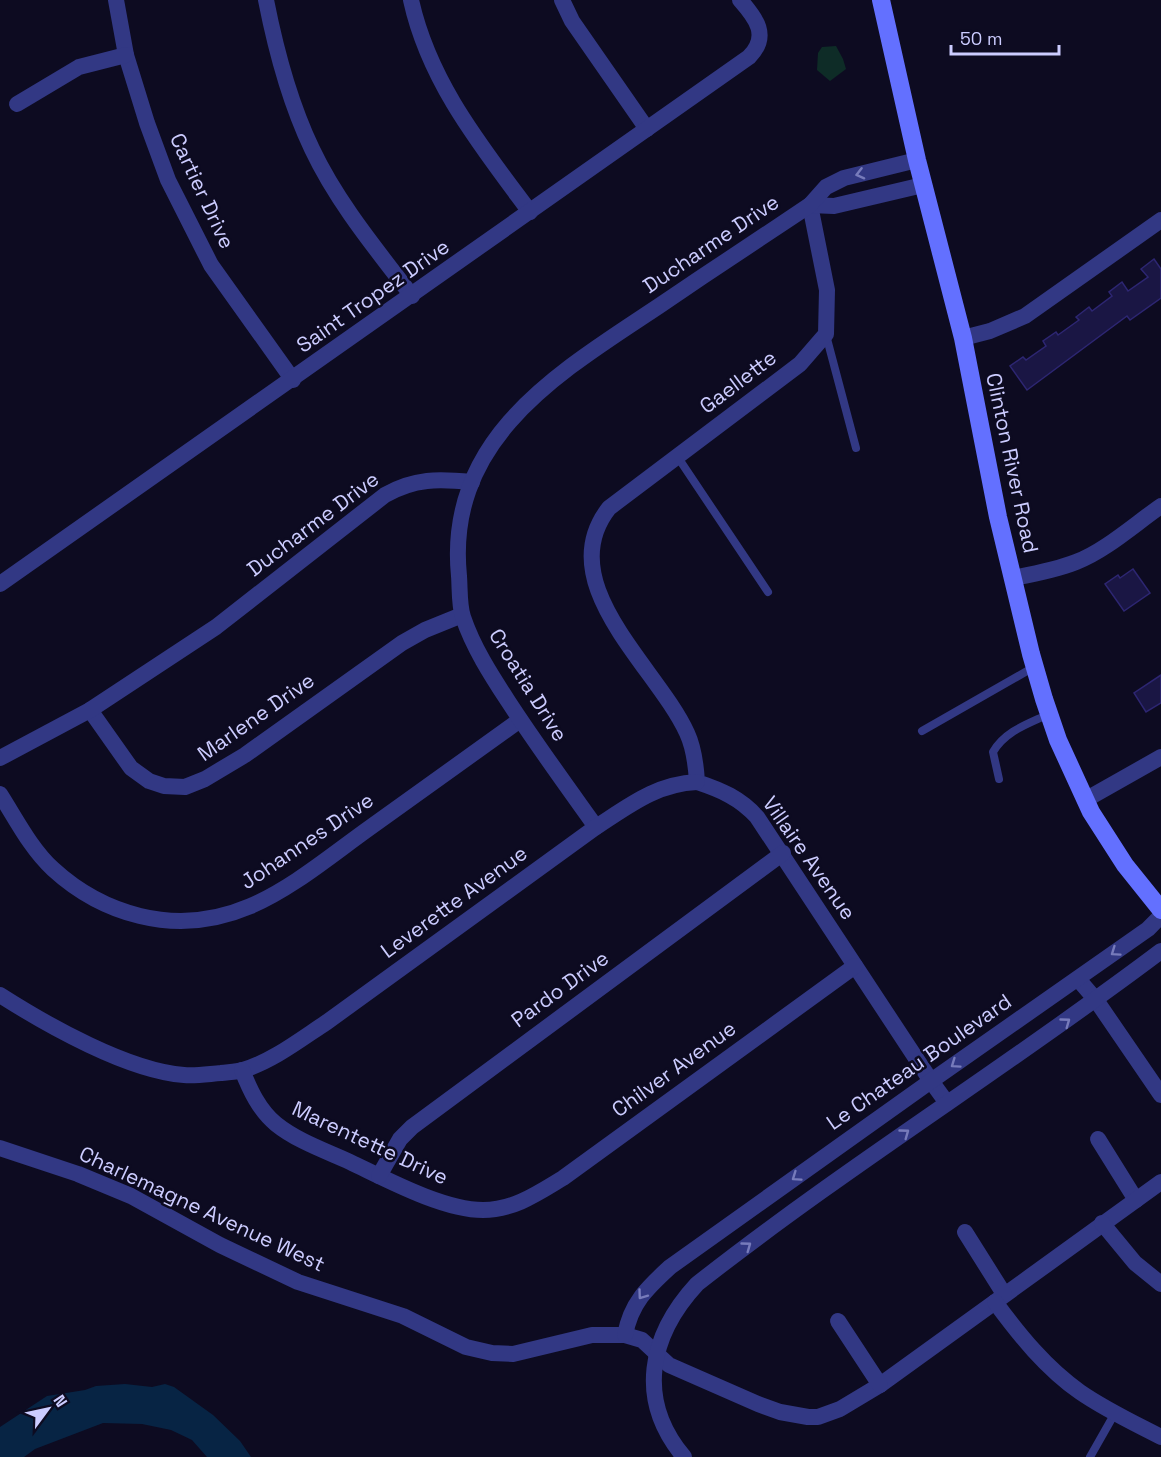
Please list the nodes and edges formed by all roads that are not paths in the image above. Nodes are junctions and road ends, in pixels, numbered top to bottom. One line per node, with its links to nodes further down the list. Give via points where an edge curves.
1 (116, 0): 7 (street, Cartier Drive)
2 (266, 0): 15 (street, via 286,84 312,149 359,227)
3 (411, 0): 13 (street, via 423,42 446,91 468,128)
4 (562, 0): 9 (street, via 572,21)
5 (740, 0): 9 (street, Saint Tropez Drive, via 754,15 759,44 749,57)
6 (881, 0): 10 (street, Clinton River Road)
7 (126, 55): 8 (street, via 79,67); 18 (street, Cartier Drive, via 147,123 184,214 211,265)
8 (17, 104)
9 (646, 129): 13 (street, Saint Tropez Drive)
10 (917, 160): 11 (street, Clinton River Road); 12 (street, Ducharme Drive, one-way to 12, via 844,178 826,187)
11 (924, 185): 12 (street, Ducharme Drive, via 834,206); 17 (street, Clinton River Road)
12 (810, 205): 16 (street, via 827,290); 21 (street, Ducharme Drive, via 541,390 501,431)
13 (530, 212): 15 (street, Saint Tropez Drive)
14 (1161, 220): 17 (street, via 1025,316)
15 (412, 296): 18 (street, Saint Tropez Drive)
16 (826, 334): 19 (lane); 20 (street, Gaellette, via 800,364)
17 (963, 338): 23 (street, Clinton River Road)
18 (293, 380): 24 (street, Saint Tropez Drive)
19 (856, 448)
20 (677, 456): 25 (lane); 35 (street, Gaellette, via 609,508 596,530 590,556 598,593 611,617 687,733)
21 (472, 482): 26 (street, Croatia Drive, via 457,544); 28 (street, Ducharme Drive, via 420,481 385,495 216,627)
22 (1161, 506): 23 (street, via 1077,562)
23 (1012, 578): 27 (street, Clinton River Road)
24 (0, 584)
25 (768, 592)
26 (462, 615): 28 (street, Marlene Drive, via 402,643 245,754 205,780 185,787 149,781 131,768); 30 (street, Croatia Drive, via 472,640)
27 (1034, 666): 29 (street, Clinton River Road); 31 (lane)
28 (90, 710): 32 (street, Ducharme Drive)
29 (1049, 714): 34 (lane, via 1013,730 999,742 993,752); 37 (street, Clinton River Road)
30 (520, 720): 36 (street, Johannes Drive, via 279,891 215,919 147,918 93,898 51,867); 38 (street, Croatia Drive)
31 (922, 731)
32 (0, 758)
33 (1161, 758): 37 (street)
34 (999, 779)
35 (697, 782): 38 (street, Leverette Avenue, via 651,792); 39 (street, Villaire Avenue, via 722,790 748,807)
36 (0, 795)
37 (1085, 800): 40 (street, Clinton River Road, via 1125,865)
38 (596, 827): 47 (street, Leverette Avenue, via 327,1022)
39 (783, 853): 43 (street, Villaire Avenue); 53 (street, Pardo Drive, via 412,1127 400,1139)
40 (1161, 910)
41 (1161, 916): 44 (street, Le Chateau Boulevard, one-way to 44)
42 (1161, 951): 46 (street)
43 (855, 966): 48 (street, Villaire Avenue); 56 (street, Chilver Avenue, via 563,1178)
44 (1078, 979): 46 (street); 48 (street, Le Chateau Boulevard, one-way to 48)
45 (0, 995): 47 (street, via 42,1021 140,1065 182,1075)
46 (1096, 1000): 49 (street); 50 (street, one-way to 46)
47 (242, 1070): 53 (street, Marentette Drive, via 255,1099 277,1125)
48 (931, 1081): 50 (street, Villaire Avenue); 59 (street, Le Chateau Boulevard, one-way to 59)
49 (1161, 1095)
50 (947, 1103): 60 (street, one-way to 50)
51 (1098, 1139): 55 (street)
52 (0, 1148): 64 (street, Charlemagne Avenue West, via 78,1174 298,1282 403,1316 466,1347 513,1354 592,1335)
53 (379, 1176): 56 (street, Marentette Drive, via 463,1208 499,1209)
54 (1161, 1182): 55 (street, Charlemagne Avenue West)
55 (1136, 1200): 57 (street, Charlemagne Avenue West)
56 (517, 1204)
57 (1102, 1223): 61 (street, via 1135,1263); 62 (street, Charlemagne Avenue West)
58 (965, 1232): 62 (street)
59 (702, 1244): 60 (street); 64 (street, Le Chateau Boulevard, one-way to 64, via 643,1292)
60 (718, 1267): 65 (street, via 684,1298)
61 (1161, 1284)
62 (1000, 1298): 66 (street, Charlemagne Avenue West); 67 (street, via 1018,1334 1036,1354 1080,1392)
63 (838, 1321): 66 (street)
64 (625, 1335): 65 (street, Charlemagne Avenue West, via 642,1340)
65 (657, 1352): 66 (street, Charlemagne Avenue West, via 669,1365 758,1404 797,1416 828,1414); 69 (street, via 652,1377 661,1421)
66 (880, 1385)
67 (1115, 1413): 68 (street); 70 (lane)
68 (1161, 1437)
69 (684, 1457)
70 (1090, 1457)

